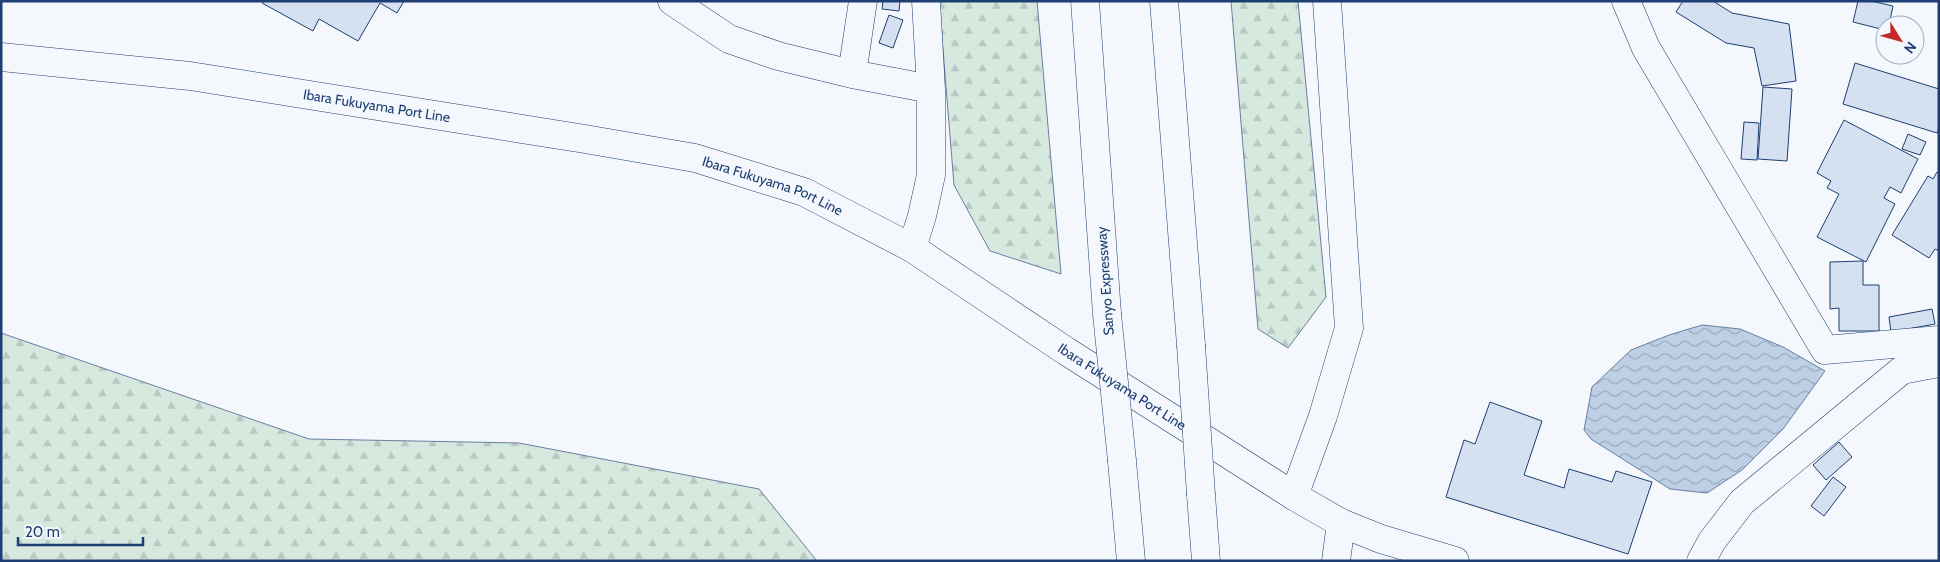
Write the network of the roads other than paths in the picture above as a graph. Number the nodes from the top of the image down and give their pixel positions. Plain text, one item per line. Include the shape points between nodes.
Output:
1 (672, 1) edge
2 (863, 1) edge
3 (926, 1) edge
4 (1085, 1) edge
5 (1164, 1) edge
6 (1328, 1) edge
7 (1626, 1) edge
8 (1, 57) edge
9 (852, 74) junction
10 (931, 89) junction
11 (912, 248) junction
12 (1939, 340) edge
13 (1939, 363) edge
14 (1294, 496) junction
15 (1341, 523) junction
16 (1131, 561) edge
17 (1206, 561) edge
18 (1336, 561) edge
19 (1455, 561) edge
20 (1701, 561) edge

1 - 9 main road via 729,39 778,56
2 - 9 main road
3 - 10 main road
4 - 16 main road, Sanyo Expressway, bridge via 1107,314
5 - 17 main road, bridge
6 - 14 main road via 1349,328 1323,416
7 - 12 main road via 1646,48 1825,350
8 - 11 main road, Ibara Fukuyama Port Line via 190,76 695,158 804,192
9 - 10 main road
10 - 11 main road via 931,175
11 - 14 main road, Ibara Fukuyama Port Line via 1066,351
13 - 20 main road via 1902,370 1757,489 1742,502
14 - 15 main road, Ibara Fukuyama Port Line
15 - 18 main road
15 - 19 main road, Ibara Fukuyama Port Line via 1381,539

